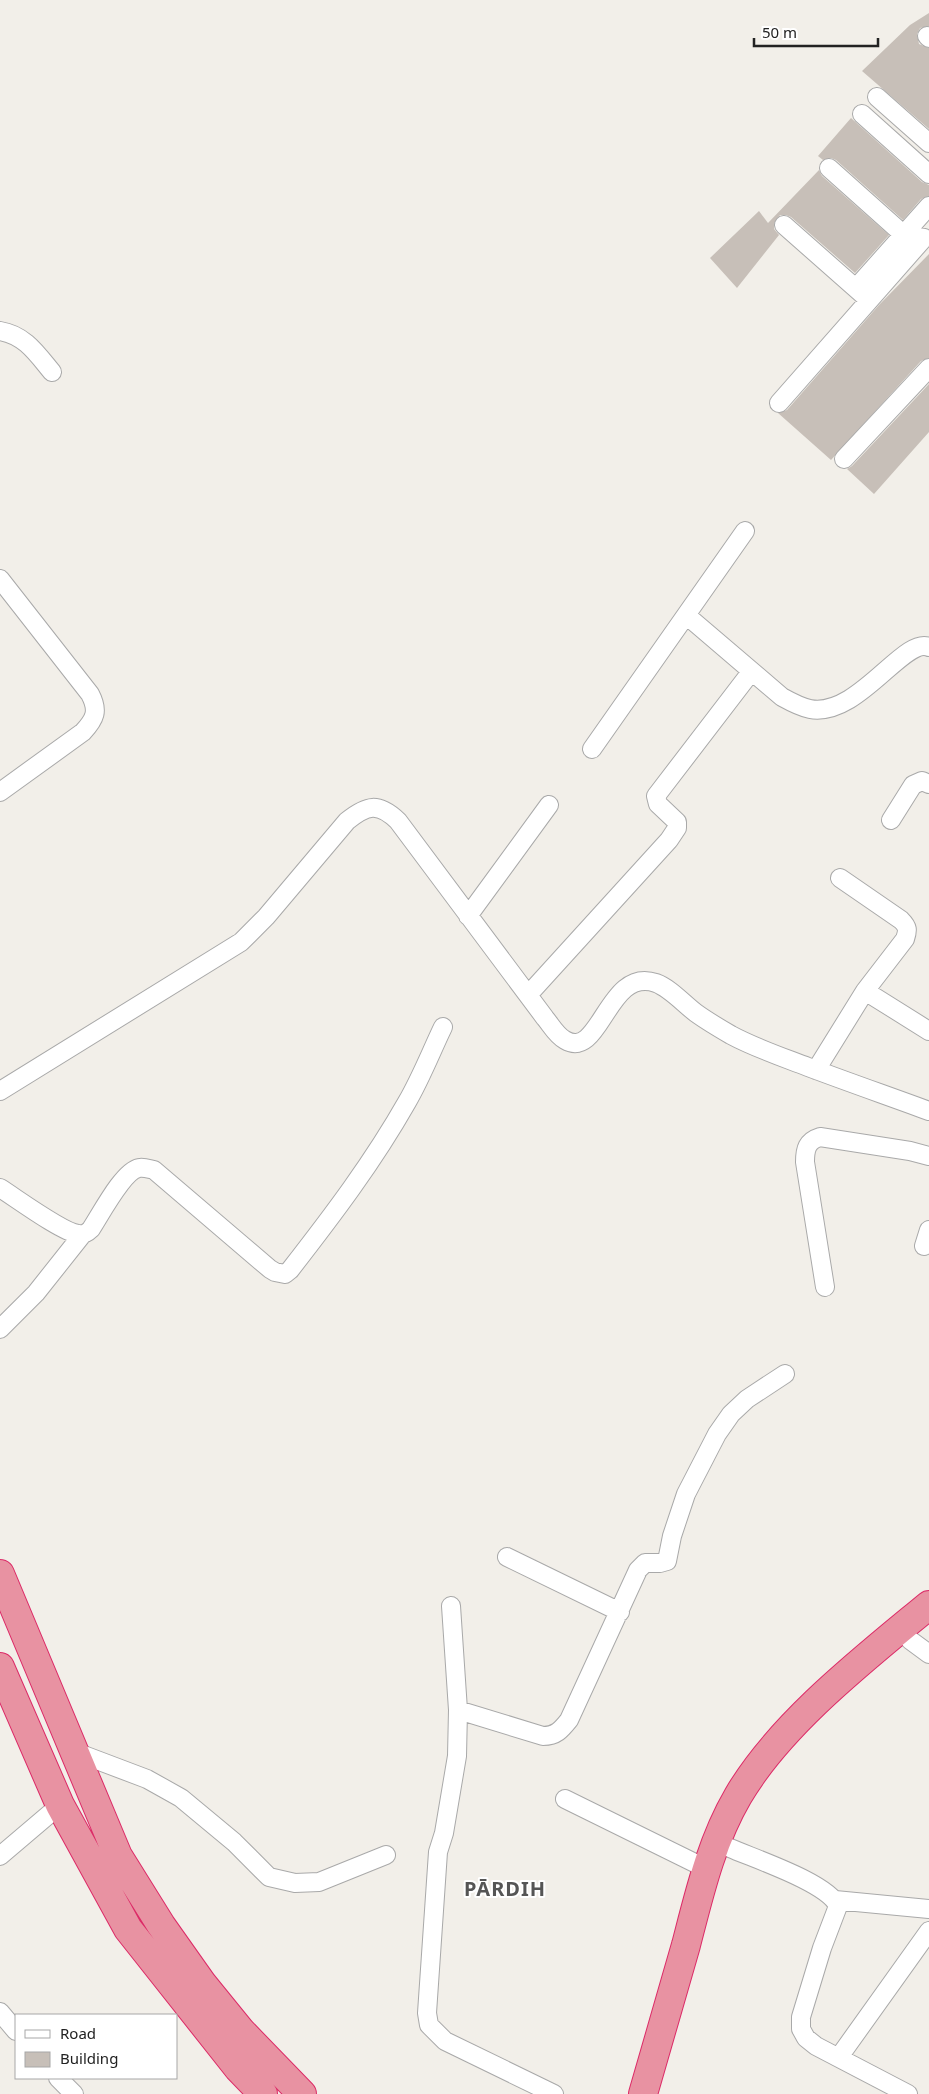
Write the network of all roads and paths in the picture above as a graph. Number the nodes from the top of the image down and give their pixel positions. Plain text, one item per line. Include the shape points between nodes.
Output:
1 (877, 97) dead end
2 (862, 114) dead end
3 (929, 143) edge
4 (829, 168) dead end
5 (929, 174) edge
6 (929, 206) edge
7 (784, 225) dead end
8 (904, 235) junction
9 (927, 238) edge
10 (856, 288) junction
11 (869, 300) junction
12 (0, 331) edge
13 (929, 368) edge
14 (52, 372) dead end
15 (779, 403) dead end
16 (844, 459) dead end
17 (745, 531) dead end
18 (0, 578) edge
19 (686, 615) junction
20 (929, 647) edge
21 (751, 672) junction
22 (592, 749) dead end
23 (929, 784) edge
24 (0, 792) edge
25 (549, 804) dead end
26 (891, 820) dead end
27 (840, 878) dead end
28 (468, 916) junction
29 (865, 991) junction
30 (528, 995) junction
31 (443, 1027) dead end
32 (929, 1031) edge
33 (816, 1070) junction
34 (0, 1091) edge
35 (929, 1111) edge
36 (929, 1156) edge
37 (0, 1188) edge
38 (82, 1235) junction
39 (825, 1288) dead end
40 (0, 1330) edge
41 (785, 1374) dead end
42 (508, 1557) dead end
43 (0, 1574) edge
44 (929, 1605) edge
45 (451, 1606) dead end
46 (620, 1612) junction
47 (923, 1640) edge
48 (0, 1667) edge
49 (458, 1710) junction
50 (73, 1751) junction
51 (565, 1799) dead end
52 (60, 1804) junction
53 (730, 1848) junction
54 (386, 1855) dead end
55 (0, 1856) edge
56 (707, 1869) junction
57 (835, 1900) junction
58 (929, 1909) edge
59 (929, 1931) edge
60 (0, 2012) edge
61 (15, 2031) edge
62 (839, 2057) junction
63 (874, 2076) junction
64 (59, 2079) edge
65 (74, 2094) edge
66 (263, 2094) edge
67 (302, 2094) edge
68 (554, 2094) edge
69 (643, 2094) edge
70 (658, 2094) edge
71 (876, 2094) edge
72 (908, 2094) edge

1 - 3 street
2 - 5 street
4 - 8 street
6 - 8 street
7 - 10 street
8 - 9 street
8 - 10 street
9 - 11 street
10 - 11 street
11 - 15 street
12 - 14 street via 27,342
13 - 16 street
17 - 19 street
18 - 24 street via 96,705 94,715 83,732
19 - 21 street
19 - 22 street
20 - 21 street via 916,646 867,688 844,704 825,710 811,709 782,697
21 - 30 street via 656,796 658,804 677,822 669,840
23 - 26 street via 922,781 912,785
25 - 28 street
27 - 29 street via 907,926 905,939
28 - 30 street
28 - 34 street via 398,821 378,808 359,811 240,942
29 - 32 street
29 - 33 street
30 - 33 street via 558,1034 564,1040 576,1043 591,1035 620,991 639,981 658,984 732,1036
31 - 38 street via 408,1100 381,1145 340,1206 285,1274 270,1269 154,1170 145,1168 138,1168 123,1180 91,1229
33 - 35 street
36 - 39 street via 820,1137 807,1144 805,1162
37 - 38 street via 65,1229
38 - 40 street via 36,1293
41 - 46 street via 747,1399 726,1420 686,1494 667,1561 641,1565
42 - 46 street
43 - 50 highway
44 - 56 highway via 823,1696 758,1764 737,1796
45 - 49 street
46 - 49 street via 569,1720 552,1736
47 - 53 highway via 854,1688 782,1761 751,1802
48 - 52 highway
49 - 68 street via 457,1756 438,1852 427,2013 429,2025 445,2041
50 - 54 street via 147,1779 181,1798 270,1876 295,1883 319,1882
50 - 67 highway via 118,1856 161,1925 241,2031
51 - 56 street
52 - 55 street
52 - 66 highway via 128,1930 238,2068
53 - 57 street via 811,1883
53 - 70 highway
56 - 69 highway
57 - 58 street
57 - 62 street via 838,1906 826,1934 800,2030 816,2046
59 - 62 street
60 - 61 street
62 - 63 street
63 - 71 street
63 - 72 street
64 - 65 street

